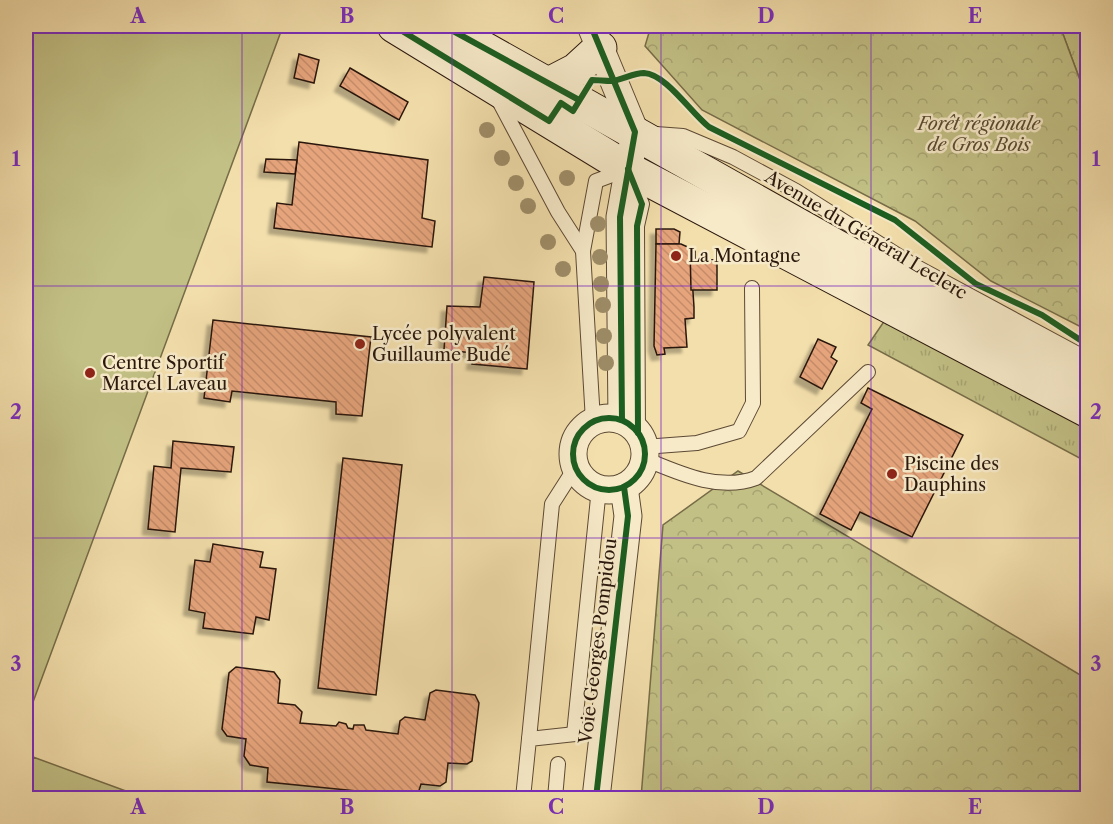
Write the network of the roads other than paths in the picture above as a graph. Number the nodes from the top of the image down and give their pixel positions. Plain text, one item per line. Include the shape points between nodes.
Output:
1 (394, 26) edge
2 (444, 26) edge
3 (595, 37) edge
4 (549, 84) junction
5 (492, 87) junction
6 (635, 132) junction
7 (628, 169) junction
8 (657, 198) junction
9 (583, 251) junction
10 (752, 288) dead end
11 (1088, 364) edge
12 (868, 372) dead end
13 (1088, 382) edge
14 (1088, 411) edge
15 (593, 422) junction
16 (637, 440) junction
17 (575, 468) junction
18 (611, 488) junction
19 (603, 731) junction
20 (574, 734) junction
21 (529, 739) junction
22 (558, 764) dead end
23 (523, 798) edge
24 (555, 798) edge
25 (596, 798) edge

1 - 5 main road
2 - 4 main road, Avenue du Général Leclerc
3 - 4 main road via 576,70
3 - 6 street
4 - 6 main road, Avenue du Général Leclerc
5 - 7 main road
5 - 9 lane
6 - 7 street
6 - 11 lane, Avenue du Général Leclerc via 683,136 733,157 814,202 913,265 1077,353
6 - 13 main road via 970,322
7 - 8 main road
7 - 9 lane via 596,181
7 - 16 street via 620,217
8 - 14 main road
8 - 16 lane via 636,226
9 - 15 lane
10 - 16 lane via 753,403 739,431 697,442
12 - 16 lane via 756,478 740,484 692,478
15 - 16 street via 606,418
15 - 17 street via 579,434 574,445
16 - 18 street via 634,480
17 - 18 street via 583,480
17 - 21 lane via 552,504
18 - 19 street, Voie Georges Pompidou via 628,516
18 - 20 lane
19 - 20 lane
19 - 25 street, Voie Georges Pompidou
20 - 21 lane
21 - 23 lane
22 - 24 lane

